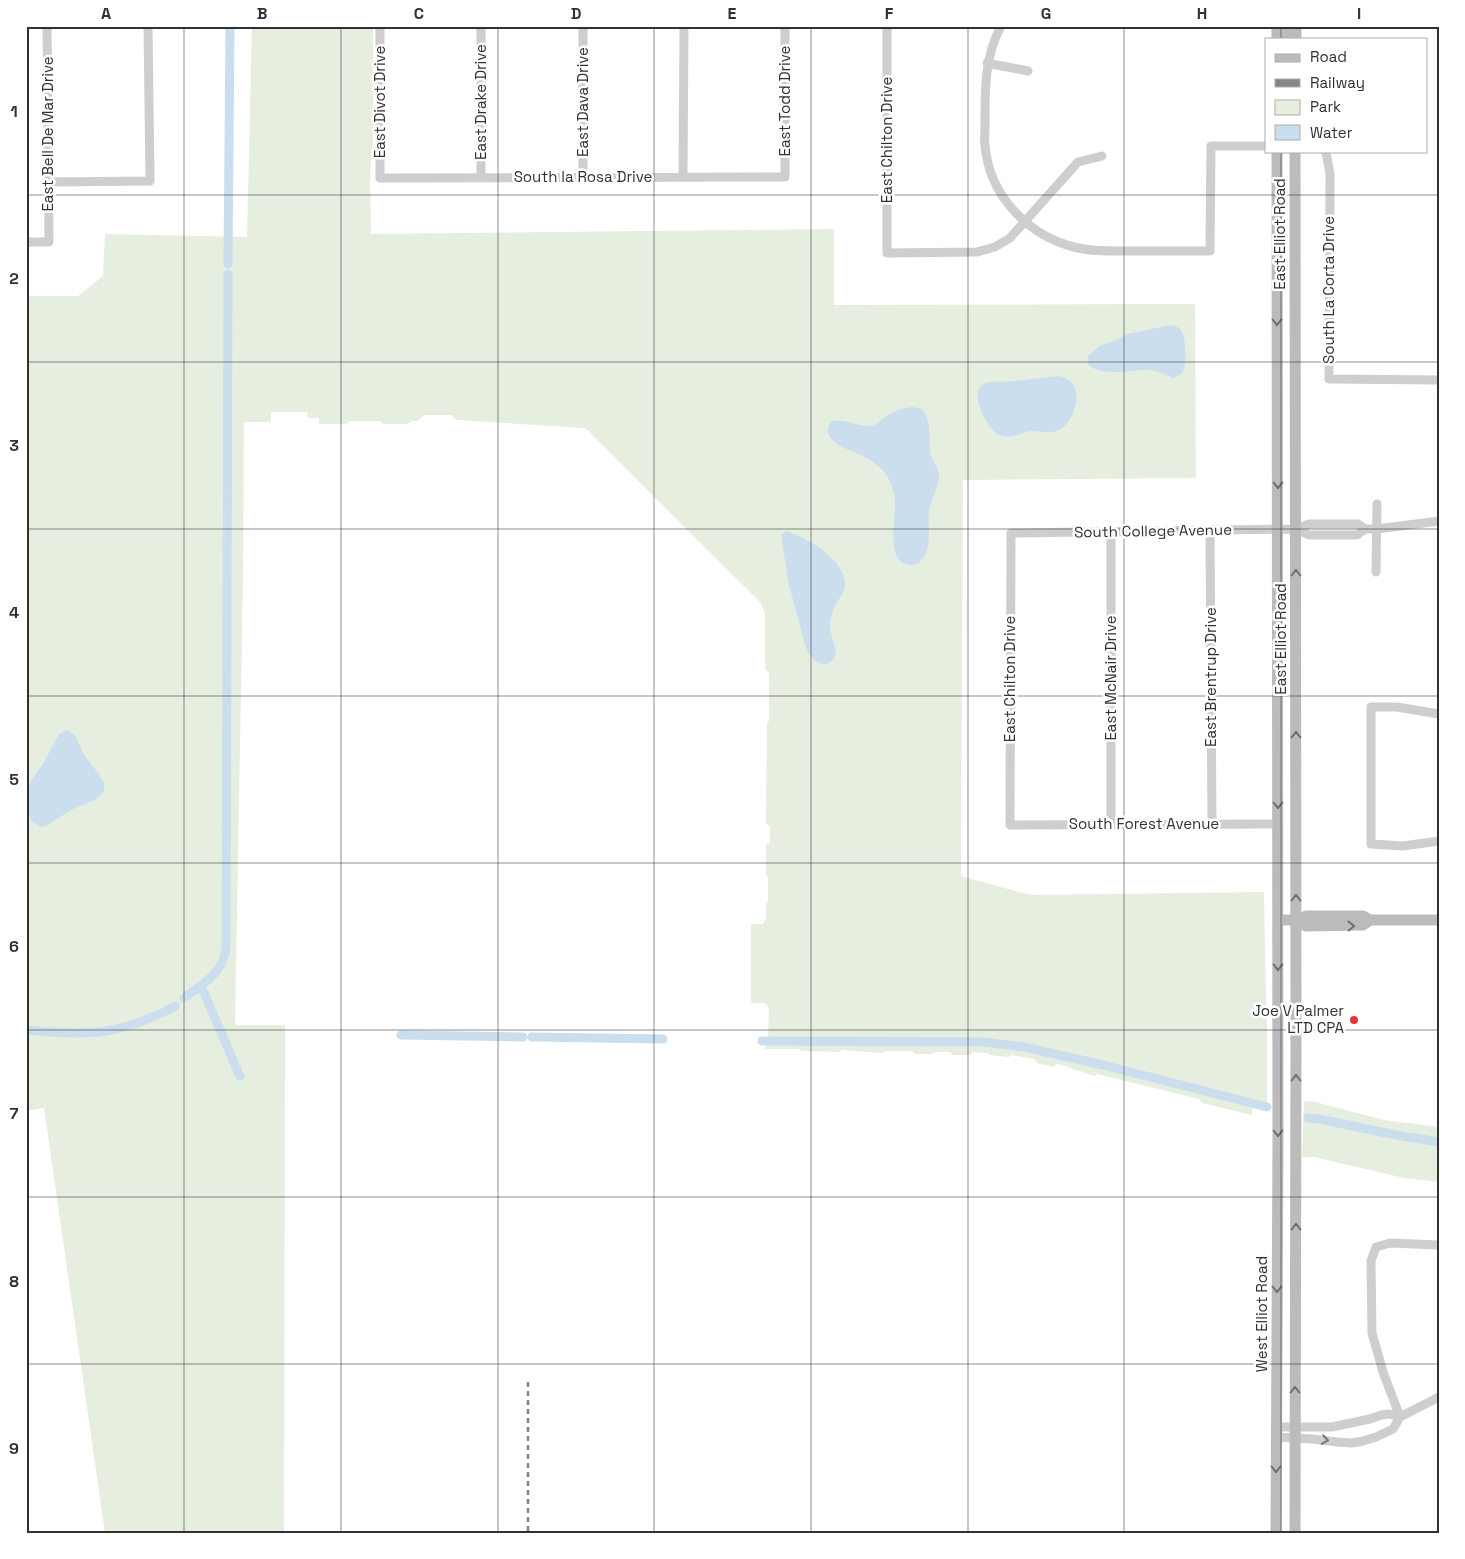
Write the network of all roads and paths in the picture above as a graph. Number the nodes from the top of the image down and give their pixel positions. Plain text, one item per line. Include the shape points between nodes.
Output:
1 (47, 26) edge
2 (148, 26) edge
3 (380, 26) edge
4 (481, 26) edge
5 (583, 26) edge
6 (684, 26) edge
7 (785, 26) edge
8 (887, 26) edge
9 (1001, 26) edge
10 (987, 63) junction
11 (1028, 71) dead end
12 (1265, 146) edge
13 (1277, 152) edge
14 (1295, 152) edge
15 (1326, 152) edge
16 (1102, 156) dead end
17 (481, 177) junction
18 (582, 177) junction
19 (683, 177) junction
20 (785, 177) joint
21 (380, 178) joint
22 (48, 182) junction
23 (1025, 222) junction
24 (26, 242) edge
25 (1439, 380) edge
26 (1278, 431) junction
27 (1296, 431) junction
28 (1377, 504) dead end
29 (1439, 521) edge
30 (1339, 524) junction
31 (1377, 528) junction
32 (1278, 529) junction
33 (1296, 529) junction
34 (1365, 529) junction
35 (1210, 530) junction
36 (1111, 531) junction
37 (1011, 533) joint
38 (1339, 535) junction
39 (1376, 572) dead end
40 (1439, 714) edge
41 (1111, 824) junction
42 (1212, 824) junction
43 (1278, 824) junction
44 (1010, 825) joint
45 (1439, 841) edge
46 (1278, 920) junction
47 (1296, 920) junction
48 (1439, 920) edge
49 (1278, 1096) joint
50 (1439, 1245) edge
51 (1439, 1397) edge
52 (1400, 1417) junction
53 (1276, 1432) junction
54 (1294, 1433) junction
55 (1276, 1533) edge
56 (1295, 1533) edge

1 - 22 street, East Bell De Mar Drive
2 - 22 street via 150,181
3 - 21 street, East Divot Drive
4 - 17 street, East Drake Drive
5 - 18 street, East Dava Drive
6 - 19 street
7 - 20 street, East Todd Drive
8 - 23 street, East Chilton Drive via 887,253 978,252 1010,238
9 - 10 street
10 - 11 street
10 - 23 street via 984,146 1002,196
12 - 23 street via 1211,146 1210,251 1098,251 1077,248 1049,239
13 -> 26 main road, East Elliot Road
14 - 27 main road, East Elliot Road
15 - 25 street, South La Corta Drive via 1330,174 1329,379
16 - 23 street via 1078,162
17 - 18 street, South la Rosa Drive
17 - 21 street, South la Rosa Drive
18 - 19 street, South la Rosa Drive
19 - 20 street, South la Rosa Drive
22 - 24 street, East Bell De Mar Drive via 49,242
26 - 27 main road
26 -> 32 main road, East Elliot Road
27 - 33 main road, East Elliot Road
28 - 31 street
29 - 31 street, South College Avenue
30 - 33 street, South College Avenue via 1309,524
30 - 34 street, South College Avenue via 1358,524
30 - 38 street
31 - 34 street, South College Avenue
31 - 39 street
32 - 33 street, South College Avenue
32 - 35 street, South College Avenue
32 -> 43 main road, East Elliot Road
33 - 38 street, South College Avenue via 1309,535
47 -> 33 main road, East Elliot Road
34 - 38 street, South College Avenue via 1357,535
35 - 36 street, South College Avenue
35 - 42 street, East Brentrup Drive
36 - 37 street, South College Avenue
36 - 41 street, East McNair Drive
37 - 44 street, East Chilton Drive
40 - 45 street via 1398,707 1371,707 1371,844 1402,846
41 - 42 street, South Forest Avenue
41 - 44 street, South Forest Avenue
42 - 43 street, South Forest Avenue
43 - 46 main road, East Elliot Road
46 - 47 main road
46 -> 49 main road, East Elliot Road
47 - 48 main road via 1309,926 1363,926 1370,920
54 -> 47 main road, East Elliot Road
49 -> 53 main road, West Elliot Road
50 - 52 street via 1390,1243 1376,1247 1371,1261 1372,1333
51 - 52 street
52 - 54 street via 1389,1414
54 -> 52 street via 1313,1439 1352,1443 1393,1429
53 - 54 street
53 -> 55 main road, West Elliot Road
54 - 56 main road

